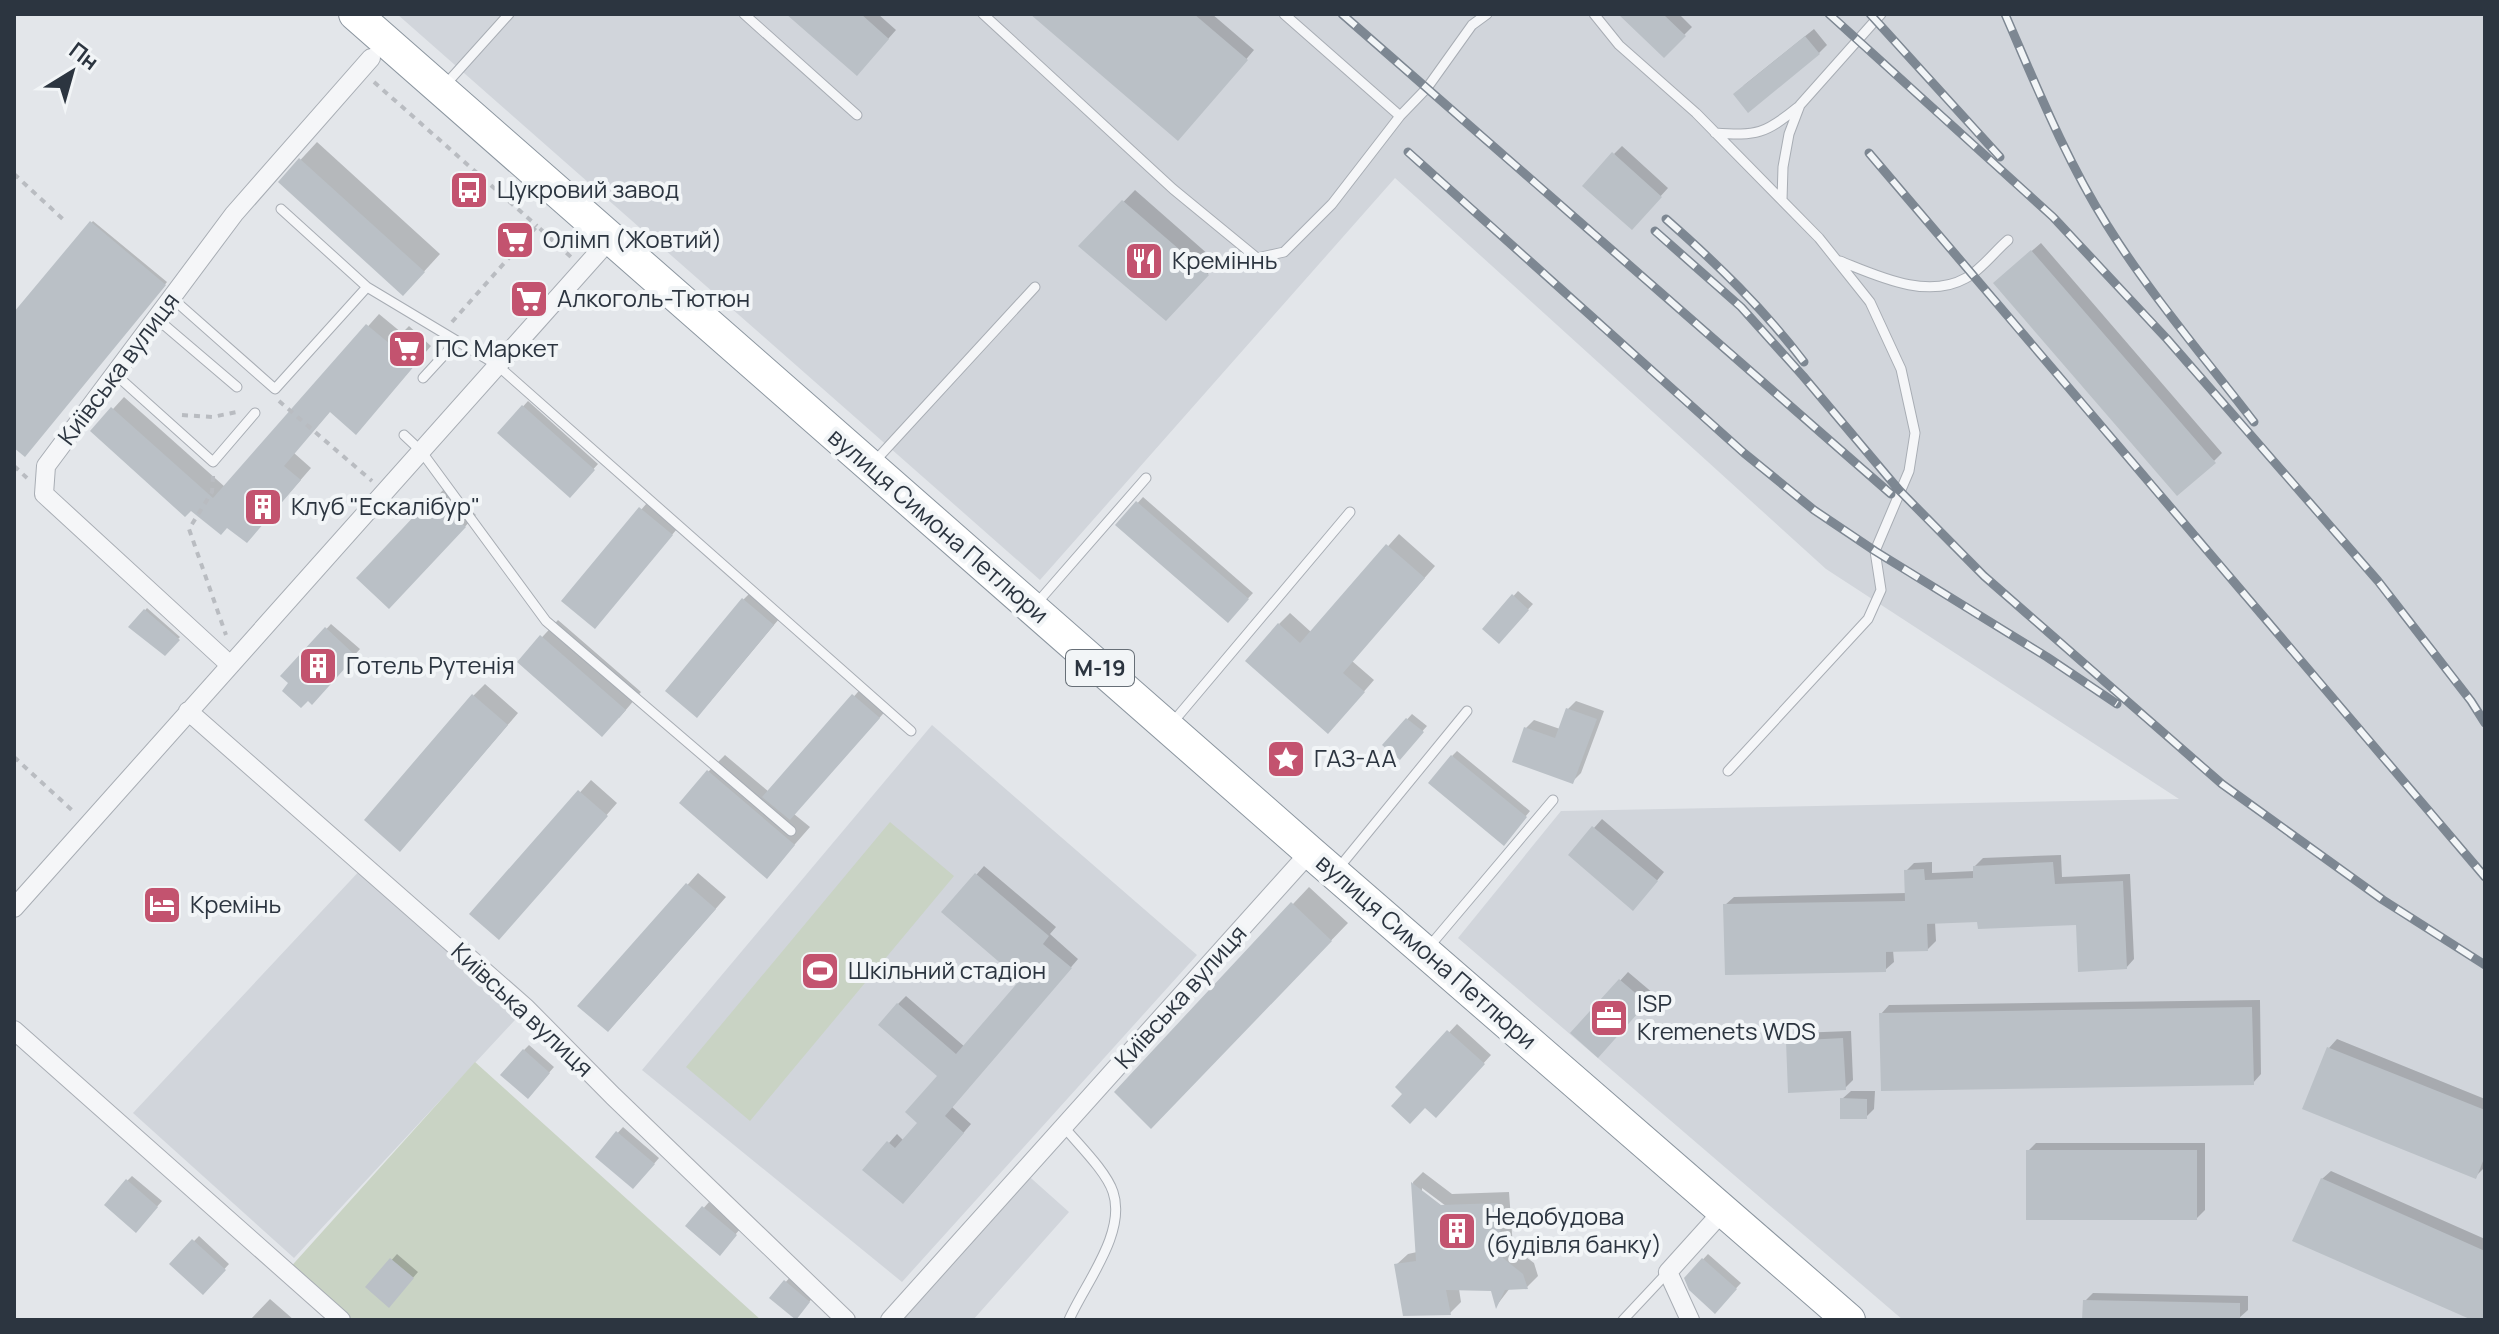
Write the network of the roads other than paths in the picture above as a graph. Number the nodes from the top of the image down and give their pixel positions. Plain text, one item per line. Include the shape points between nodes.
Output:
1 (355, 14) edge
2 (509, 14) edge
3 (744, 14) edge
4 (983, 14) edge
5 (1284, 14) edge
6 (1487, 14) edge
7 (1594, 14) edge
8 (1881, 14) edge
9 (366, 64) road end
10 (441, 90) junction
11 (1800, 105) junction
12 (857, 115) dead end
13 (1400, 116) junction
14 (1715, 133) junction
15 (1782, 200) junction
16 (281, 209) dead end
17 (611, 238) junction
18 (2008, 240) dead end
19 (1837, 260) junction
20 (367, 287) junction
21 (1035, 287) dead end
22 (172, 298) junction
23 (156, 318) junction
24 (457, 341) junction
25 (497, 365) junction
26 (115, 374) junction
27 (423, 378) dead end
28 (237, 387) dead end
29 (252, 411) road end
30 (404, 435) dead end
31 (421, 451) junction
32 (870, 466) junction
33 (1146, 478) dead end
34 (1350, 512) dead end
35 (1032, 608) junction
36 (232, 661) junction
37 (188, 711) junction
38 (1467, 711) dead end
39 (1168, 728) junction
40 (911, 731) dead end
41 (1728, 771) dead end
42 (1553, 800) dead end
43 (791, 831) dead end
44 (1310, 852) junction
45 (1335, 873) junction
46 (14, 908) edge
47 (1426, 950) junction
48 (14, 1030) edge
49 (1064, 1127) junction
50 (1723, 1211) junction
51 (1668, 1272) junction
52 (341, 1320) edge
53 (846, 1320) edge
54 (890, 1320) edge
55 (1069, 1320) edge
56 (1623, 1320) edge
57 (1690, 1320) edge
58 (1849, 1320) edge

1 - 10 highway, вулиця Симона Петлюри / М-19
2 - 10 lane
3 - 12 lane
4 - 13 lane via 1173,189 1257,258 1284,252 1332,204
5 - 13 lane
6 - 13 lane via 1472,25
7 - 14 lane via 1619,45
8 - 11 lane
9 - 22 street, Київська вулиця via 234,214
10 - 17 highway, вулиця Симона Петлюри / М-19
11 - 14 lane via 1776,125 1748,135
11 - 15 lane via 1787,145
14 - 15 lane
15 - 19 lane
16 - 20 lane
17 - 25 street
17 - 32 highway, вулиця Симона Петлюри / М-19
18 - 19 lane via 1967,278 1931,288 1889,280
19 - 41 lane via 1870,302 1901,369 1915,433 1909,471 1875,551 1881,590 1868,619
20 - 22 lane via 275,389
20 - 24 lane
21 - 32 lane
22 - 23 street, Київська вулиця
23 - 26 street, Київська вулиця
23 - 28 lane
24 - 25 lane
24 - 27 lane
25 - 31 street
25 - 40 lane
26 - 29 lane via 213,462
26 - 36 street, Київська вулиця via 46,466 44,494
30 - 31 lane
31 - 36 street
31 - 43 lane via 546,621
32 - 35 highway, вулиця Симона Петлюри / М-19
33 - 35 lane
34 - 39 lane
35 - 39 highway, вулиця Симона Петлюри / М-19
36 - 37 street
37 - 46 street
37 - 53 street, Київська вулиця via 526,1008
38 - 45 lane
39 - 44 highway, вулиця Симона Петлюри / М-19
42 - 47 lane
44 - 45 highway, вулиця Симона Петлюри / М-19
44 - 49 street, Київська вулиця
45 - 47 highway, вулиця Симона Петлюри / М-19
47 - 50 highway, вулиця Симона Петлюри / М-19
48 - 52 street
49 - 54 street, Київська вулиця
49 - 55 lane via 1113,1192 1116,1215 1098,1268
50 - 51 street
50 - 58 highway, вулиця Симона Петлюри / М-19
51 - 56 lane
51 - 57 street

